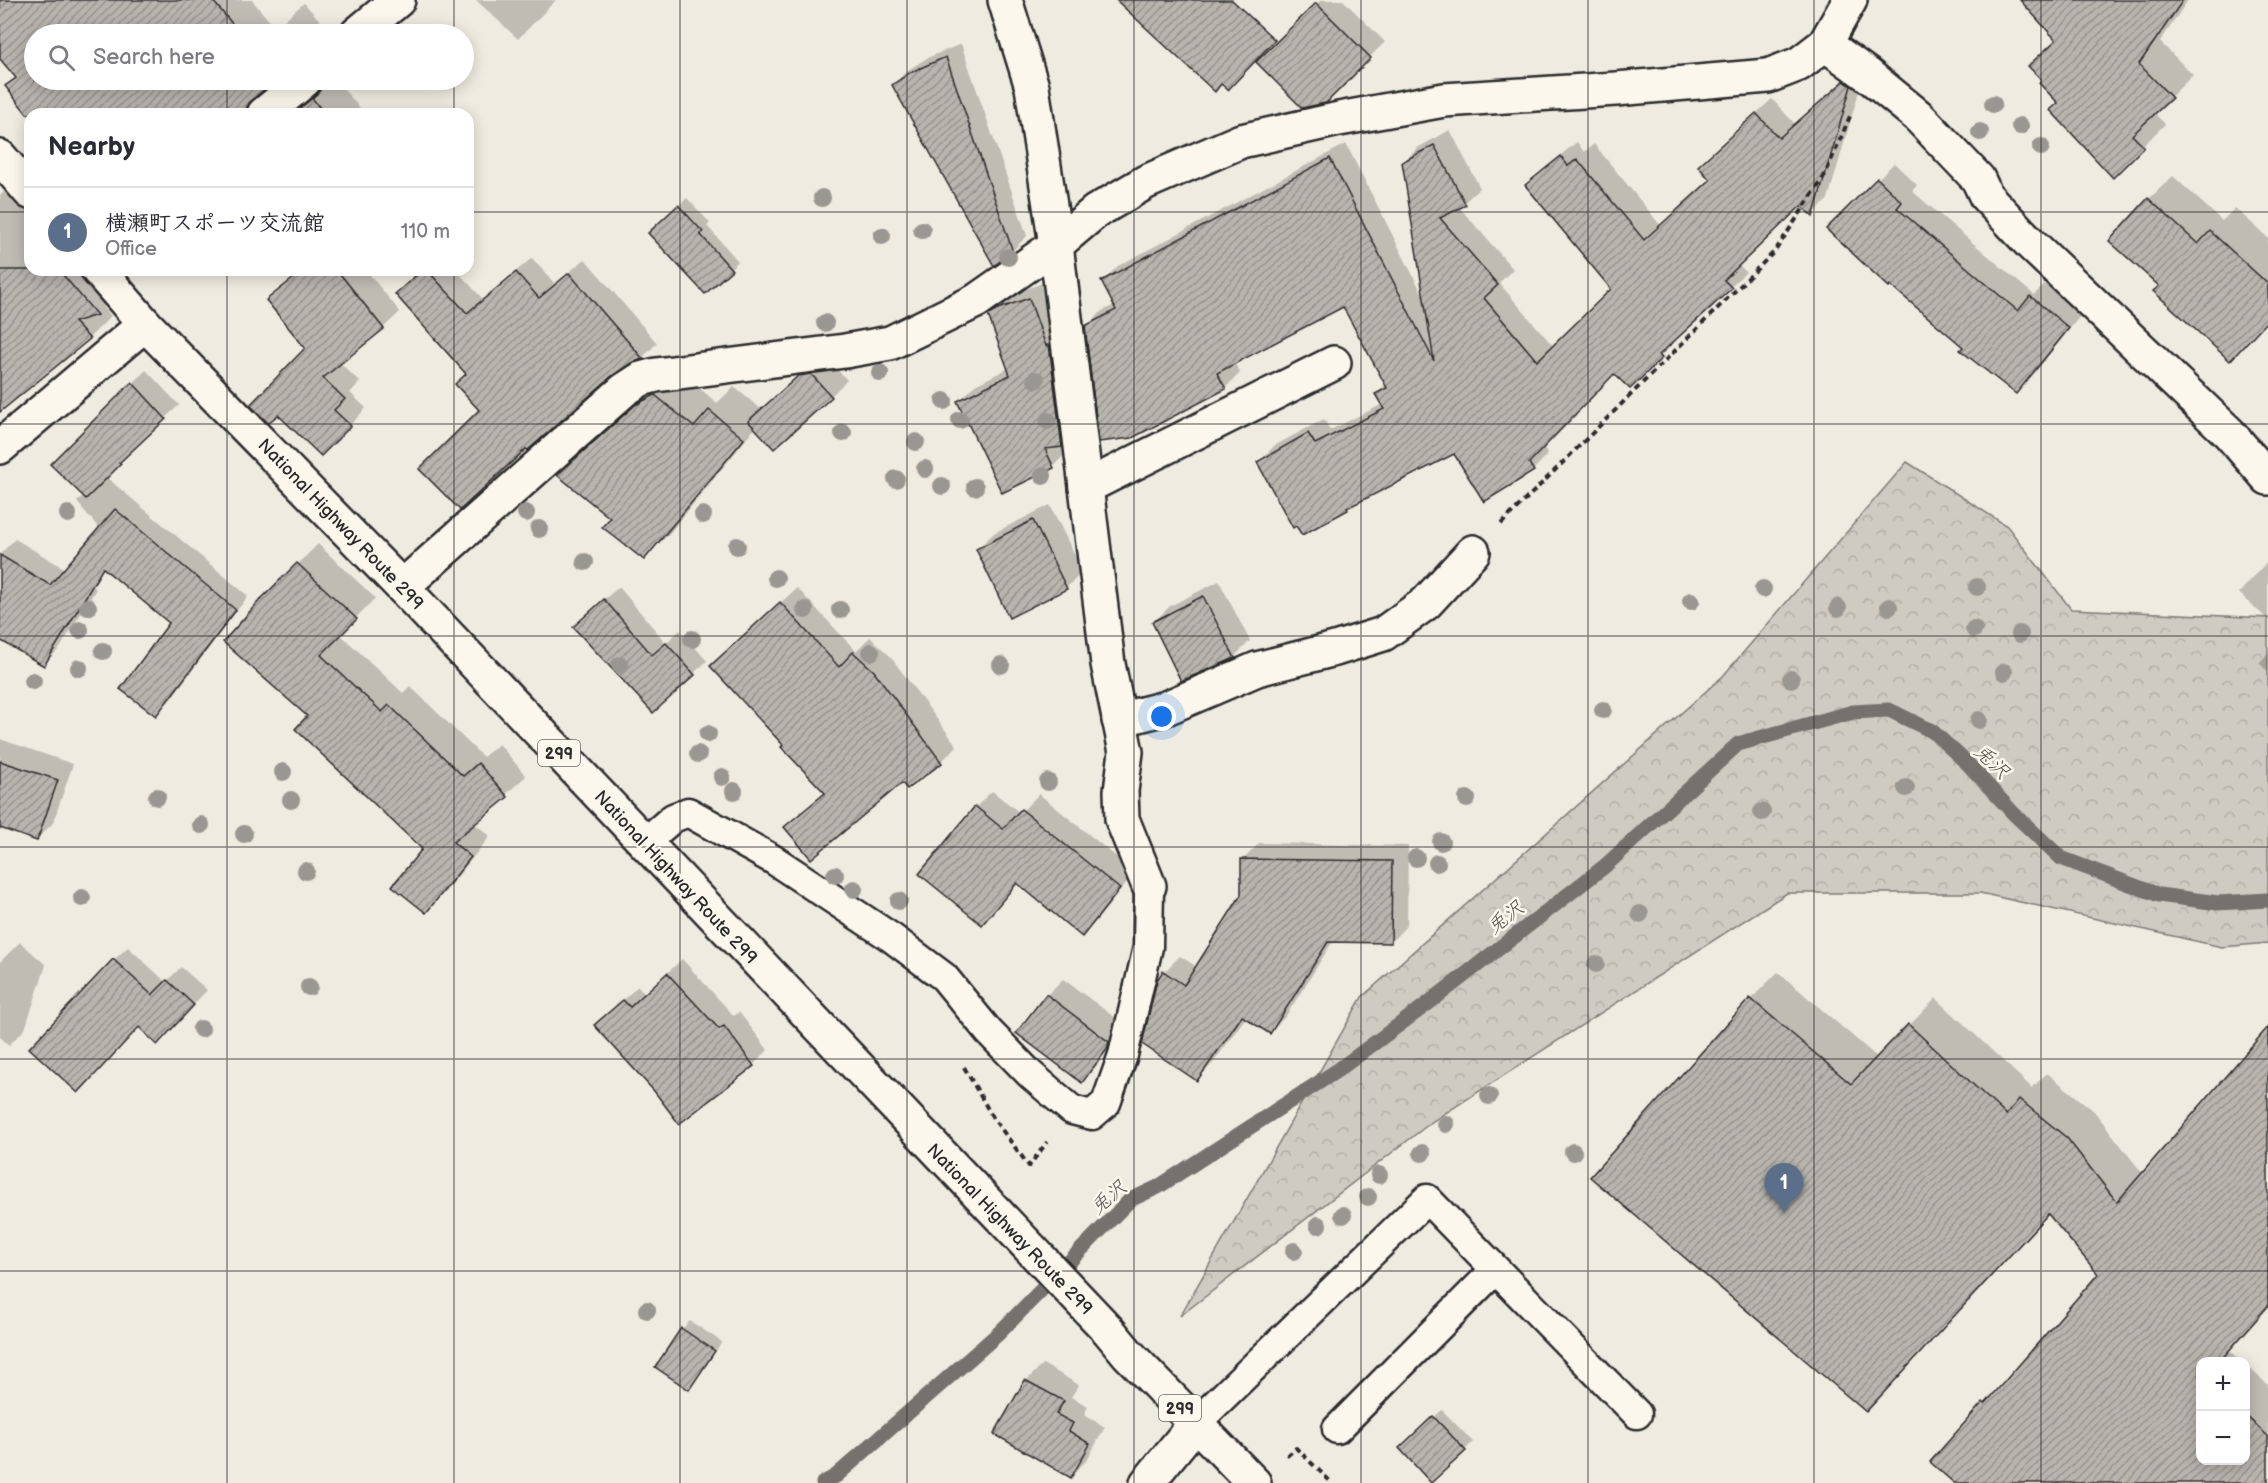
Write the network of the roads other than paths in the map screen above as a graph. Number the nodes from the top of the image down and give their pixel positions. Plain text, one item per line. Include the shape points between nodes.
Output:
1 (398, 0) edge
2 (1005, 0) edge
3 (1846, 2) edge
4 (369, 24) edge
5 (1825, 44) junction
6 (293, 90) edge
7 (271, 108) edge
8 (0, 158) edge
9 (24, 185) edge
10 (1056, 245) junction
11 (103, 276) edge
12 (145, 324) junction
13 (1334, 363) dead end
14 (0, 447) edge
15 (2268, 478) edge
16 (1086, 487) junction
17 (1473, 552) road end
18 (402, 587) junction
19 (1119, 720) junction
20 (644, 843) junction
21 (1149, 886) joint
22 (1495, 1270) junction
23 (1637, 1414) dead end
24 (1195, 1424) junction
25 (1337, 1429) dead end
26 (1147, 1483) edge
27 (1254, 1483) edge

1 - 4 main road
2 - 10 main road via 1032,87
3 - 5 main road
5 - 10 main road via 1799,64 1768,76 1444,100 1339,118 1241,141 1146,182 1095,213
5 - 15 main road via 1918,116 1978,179 1986,196 2031,244 2229,433
6 - 7 main road
8 - 9 main road
10 - 16 main road
10 - 18 main road via 976,301 890,343 641,379
11 - 12 main road, National Highway Route 299 / 299
12 - 14 main road
12 - 18 main road, National Highway Route 299 / 299
13 - 16 main road
16 - 19 main road via 1108,664
17 - 19 main road via 1426,603 1383,634 1257,669 1166,708
18 - 20 main road, National Highway Route 299 / 299
19 - 21 main road via 1126,752 1122,819
20 - 21 lane via 673,818 688,812 774,860 944,977 1031,1075 1072,1110 1092,1116 1106,1103 1122,1055 1148,947
20 - 24 main road, National Highway Route 299 / 299
22 - 23 lane
22 - 24 lane via 1427,1199
22 - 25 lane
24 - 26 main road
24 - 27 main road, National Highway Route 299 / 299

